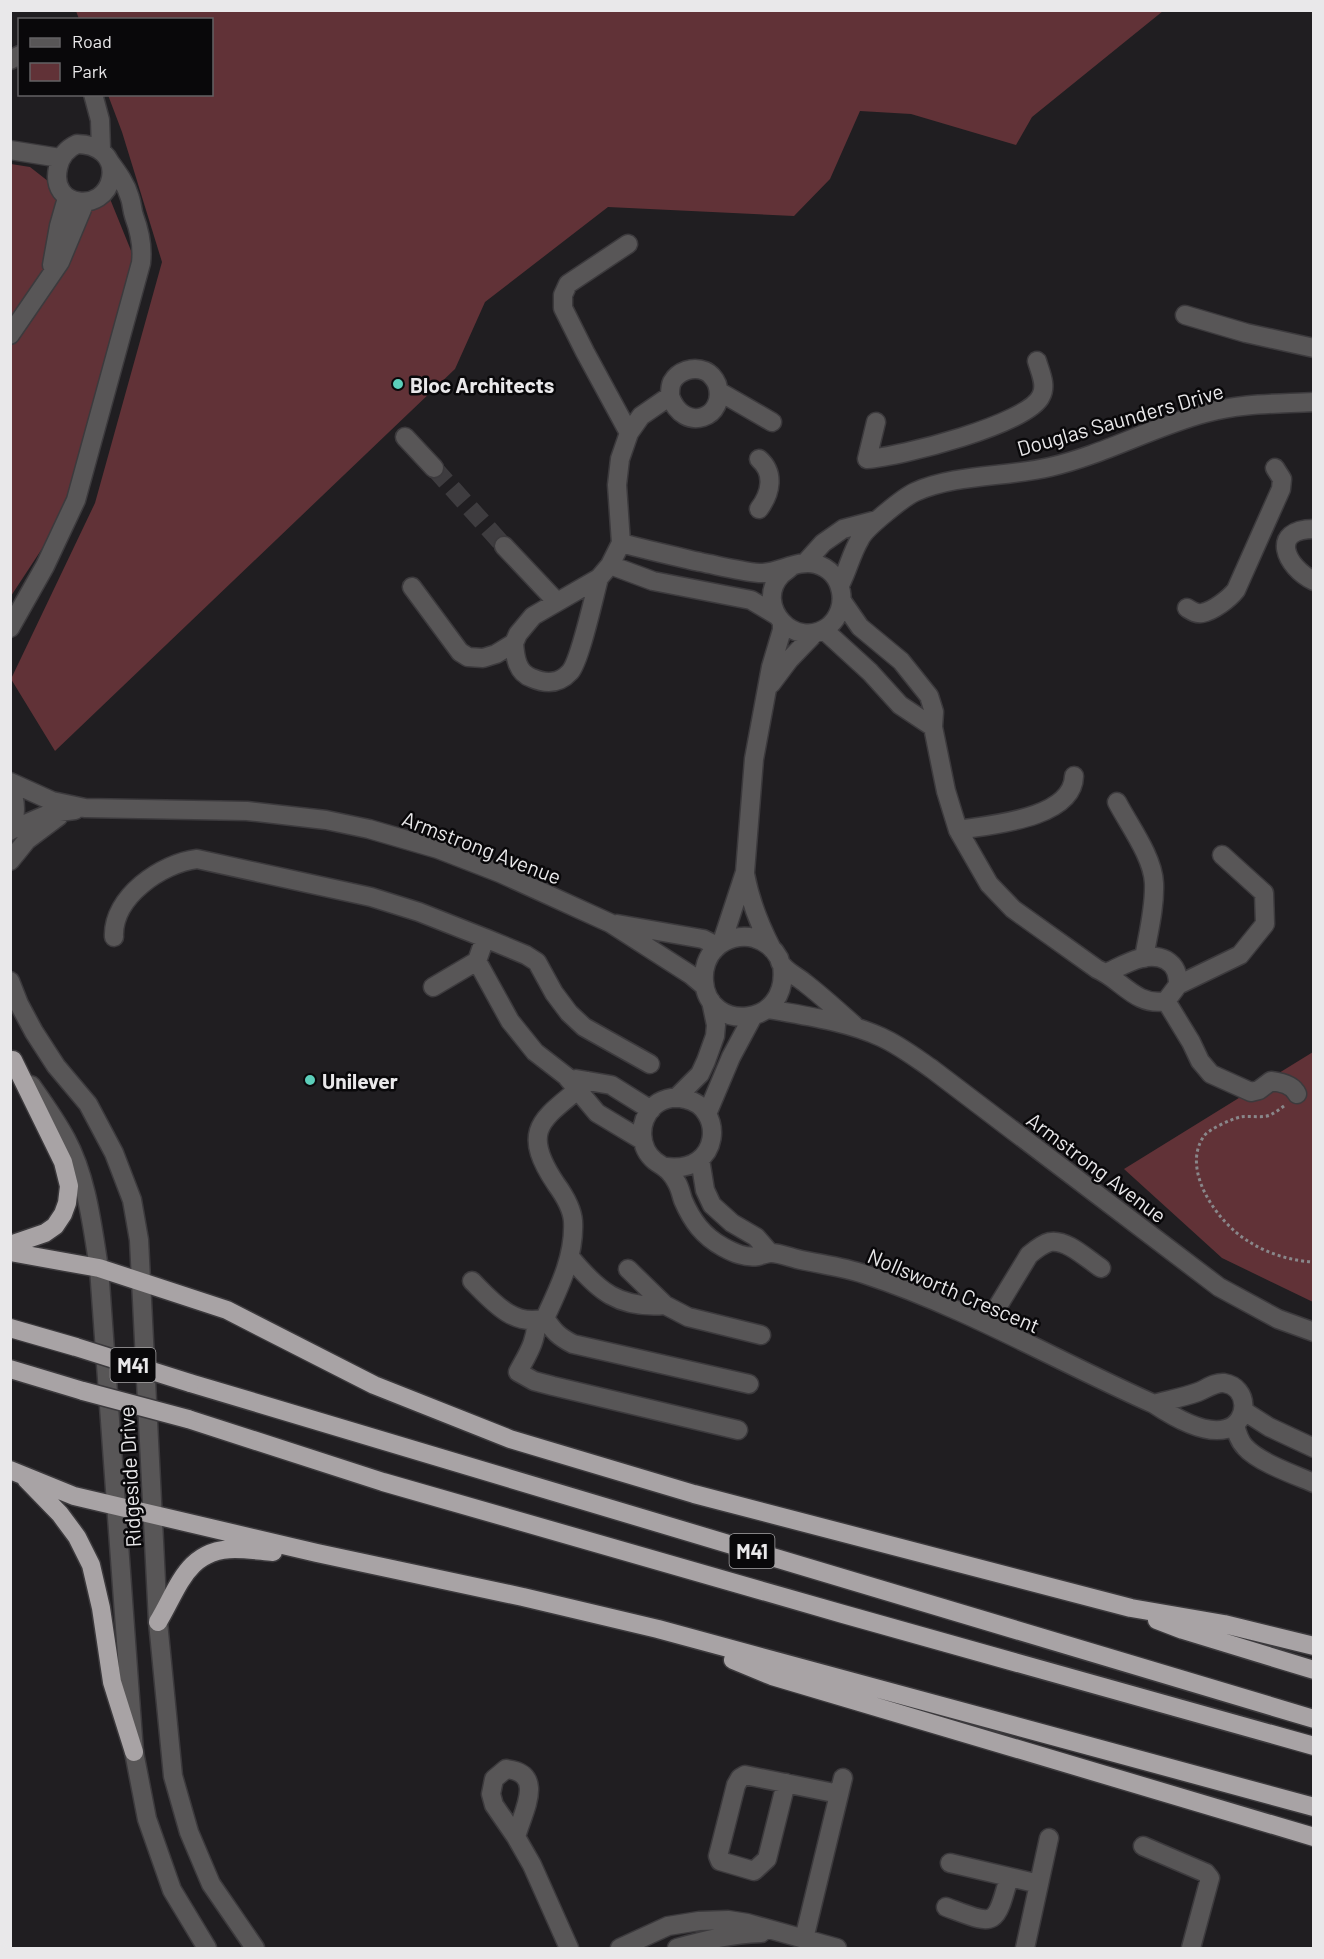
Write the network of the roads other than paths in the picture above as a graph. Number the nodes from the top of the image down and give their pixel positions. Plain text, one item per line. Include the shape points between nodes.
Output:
1 (94, 96) edge
2 (16, 151) edge
3 (105, 155) junction
4 (58, 167) junction
5 (107, 189) junction
6 (67, 198) junction
7 (85, 202) junction
8 (133, 213) junction
9 (628, 244) dead end
10 (49, 276) junction
11 (1185, 315) dead end
12 (10, 335) edge
13 (1314, 348) edge
14 (1036, 361) dead end
15 (720, 392) junction
16 (670, 396) junction
17 (1314, 402) edge
18 (772, 422) dead end
19 (876, 422) dead end
20 (629, 433) junction
21 (405, 437) dead end
22 (759, 459) dead end
23 (434, 468) tunnel mouth
24 (1275, 468) dead end
25 (759, 509) dead end
26 (879, 519) junction
27 (1314, 529) edge
28 (1260, 534) junction
29 (621, 543) junction
30 (504, 546) tunnel mouth
31 (1287, 550) junction
32 (799, 565) junction
33 (605, 572) junction
34 (1314, 581) edge
35 (412, 587) dead end
36 (841, 593) junction
37 (557, 602) junction
38 (1187, 608) dead end
39 (779, 619) junction
40 (10, 627) edge
41 (819, 631) junction
42 (514, 643) junction
43 (768, 687) junction
44 (933, 727) junction
45 (1074, 776) dead end
46 (10, 782) edge
47 (10, 788) edge
48 (1117, 802) dead end
49 (85, 808) junction
50 (65, 811) junction
51 (958, 830) junction
52 (11, 831) edge
53 (1222, 855) dead end
54 (10, 861) edge
55 (745, 872) junction
56 (610, 923) junction
57 (114, 937) dead end
58 (485, 938) junction
59 (720, 944) junction
60 (772, 949) junction
61 (1144, 958) junction
62 (477, 961) junction
63 (782, 965) junction
64 (1106, 973) junction
65 (10, 981) edge
66 (1178, 985) junction
67 (433, 987) dead end
68 (707, 994) junction
69 (1166, 1001) junction
70 (760, 1012) junction
71 (857, 1028) junction
72 (12, 1057) edge
73 (650, 1064) dead end
74 (577, 1082) junction
75 (1297, 1094) road end
76 (676, 1098) junction
77 (651, 1110) junction
78 (707, 1114) junction
79 (642, 1140) junction
80 (700, 1159) junction
81 (666, 1167) junction
82 (10, 1245) edge
83 (10, 1252) edge
84 (770, 1253) junction
85 (570, 1257) junction
86 (99, 1268) junction
87 (1101, 1268) dead end
88 (628, 1269) dead end
89 (141, 1281) junction
90 (472, 1281) dead end
91 (665, 1305) junction
92 (541, 1319) junction
93 (987, 1324) junction
94 (10, 1328) edge
95 (1314, 1332) edge
96 (760, 1335) dead end
97 (10, 1369) edge
98 (749, 1384) dead end
99 (1154, 1404) junction
100 (1240, 1418) junction
101 (738, 1431) dead end
102 (1314, 1448) edge
103 (17, 1472) edge
104 (1314, 1483) edge
105 (116, 1506) junction
106 (154, 1516) junction
107 (317, 1553) junction
108 (1131, 1608) junction
109 (158, 1622) junction
110 (658, 1629) junction
111 (1314, 1646) edge
112 (1314, 1671) edge
113 (1314, 1719) edge
114 (1314, 1746) edge
115 (134, 1752) junction
116 (786, 1783) junction
117 (1314, 1808) edge
118 (516, 1837) dead end
119 (1314, 1837) edge
120 (1049, 1838) dead end
121 (1143, 1846) dead end
122 (950, 1863) dead end
123 (1009, 1877) junction
124 (1039, 1884) junction
125 (946, 1907) dead end
126 (775, 1931) junction
127 (804, 1940) junction
128 (207, 1948) edge
129 (255, 1948) edge
130 (569, 1948) edge
131 (620, 1948) edge
132 (677, 1948) edge
133 (837, 1948) edge
134 (1025, 1948) edge
135 (1191, 1948) edge

1 - 3 street
2 - 4 street
3 - 4 street via 91,145 77,144 66,151
3 - 5 street via 112,170
3 - 8 street via 126,188
4 - 6 street via 58,187
5 - 7 street
5 - 8 street
6 - 7 street
6 - 10 street
7 - 10 street via 67,249
8 - 40 street via 140,234 141,263 76,500
9 - 20 street via 568,284 563,295 564,308 580,344
10 - 12 street
11 - 13 street
14 - 19 street via 1043,380 1041,398 1032,408 991,427 917,450 867,459
15 - 16 street via 717,406 707,416 695,419 674,408
15 - 16 street via 705,371 692,369 680,373 672,383
15 - 18 street
16 - 20 street via 641,416
17 - 26 street, Douglas Saunders Drive via 1205,413 1050,467 965,479 914,492
20 - 29 street via 617,484
21 - 23 street
22 - 25 street via 766,465 770,482
24 - 28 street via 1282,484
26 - 32 street, Douglas Saunders Drive via 843,529
26 - 36 street, Douglas Saunders Drive via 861,536
27 - 31 street via 1293,533
28 - 31 street
28 - 38 street via 1232,595 1202,613
29 - 32 street via 760,573
29 - 33 street
30 - 37 street
31 - 34 street via 1293,566
32 - 36 street via 826,568 834,575
32 - 39 street via 781,575 774,587 772,601
33 - 37 street
33 - 39 street via 751,600
33 - 42 street via 572,670 565,676 550,683 526,676 517,663
35 - 42 street via 460,652 468,657 483,658
36 - 41 street via 839,612 833,622
36 - 44 street via 868,635 901,661 929,696
37 - 42 street via 533,616
39 - 41 street via 803,634
39 - 43 street via 782,630
41 - 43 street
41 - 44 street via 870,672 900,705
43 - 55 street via 754,759
44 - 51 street
45 - 51 street via 1066,796 1054,807 1019,820
46 - 49 street, Armstrong Avenue via 52,801
47 - 52 street via 16,806
48 - 61 street via 1153,876
49 - 50 street, Armstrong Avenue
49 - 56 street, Armstrong Avenue via 247,811 359,827 438,849
50 - 52 street, Armstrong Avenue
50 - 54 street via 27,840
51 - 64 street via 1000,897
53 - 66 street via 1264,893 1265,924 1240,956
55 - 59 street
55 - 60 street via 755,915
56 - 59 street, Armstrong Avenue
56 - 68 street, Armstrong Avenue via 691,975
57 - 58 street via 116,920 133,892 163,870 197,859 371,897
58 - 62 street
58 - 73 street via 537,962 554,993 584,1027
59 - 60 street via 732,938 753,938
59 - 68 street via 706,962 703,974
60 - 63 street
61 - 64 street
61 - 66 street via 1156,956 1171,964
62 - 67 street
62 - 74 street via 522,1038
63 - 70 street via 782,989 776,1000
63 - 71 street, Armstrong Avenue
64 - 69 street via 1140,999
65 - 89 street, Ridgeside Drive via 34,1032 88,1104 114,1153 132,1200
66 - 69 street
68 - 70 street via 730,1015 741,1017
68 - 76 street via 716,1025 715,1036 700,1074
69 - 75 street via 1211,1074 1251,1092 1271,1081 1288,1086
70 - 71 street, Armstrong Avenue
70 - 78 street via 731,1057
71 - 95 street, Armstrong Avenue via 880,1036 932,1069 1219,1287 1278,1319
72 - 82 highway via 63,1162 69,1186 63,1214 54,1226
72 - 86 street, Ridgeside Drive via 51,1113 78,1166
74 - 77 street via 611,1085
74 - 79 street via 597,1113
74 - 85 street via 544,1119 537,1138 540,1156 573,1221
76 - 77 street via 664,1100
76 - 78 street via 688,1099
77 - 79 street via 642,1128
78 - 80 street via 712,1138
79 - 81 street via 655,1161
80 - 81 street via 690,1166
80 - 84 street via 712,1205 756,1237
81 - 84 street, Nollsworth Crescent via 694,1221 712,1240 749,1257
83 - 86 highway
84 - 93 street, Nollsworth Crescent via 862,1273
85 - 91 street via 588,1279 627,1304
85 - 92 street
86 - 89 highway
86 - 105 street, Ridgeside Drive
87 - 93 street via 1060,1243 1049,1242 1029,1255
88 - 91 street
89 - 106 street, Ridgeside Drive
89 - 108 highway via 227,1310 374,1385 510,1439 694,1494
90 - 92 street via 513,1316
91 - 96 street via 688,1317
92 - 98 street via 573,1344
92 - 101 street via 518,1372 534,1381
93 - 99 street, Nollsworth Crescent
94 - 113 highway, M41, bridge
97 - 114 highway, M41, bridge via 188,1419 383,1482
99 - 100 street, Nollsworth Crescent via 1173,1417 1215,1430 1226,1429
99 - 100 street via 1222,1383 1240,1393 1244,1402
100 - 102 street
100 - 104 street via 1242,1443 1251,1453
103 - 105 highway via 74,1496
103 - 115 highway via 66,1522 91,1565 112,1682
105 - 106 highway
105 - 115 street, Ridgeside Drive
106 - 107 highway
106 - 109 street, Ridgeside Drive
107 - 109 highway via 235,1549 205,1555 188,1569
107 - 110 highway
108 - 111 highway via 1224,1624
108 - 112 highway via 1183,1630
109 - 129 street, Ridgeside Drive via 173,1776 189,1832 211,1884
110 - 117 highway
110 - 119 highway via 772,1676
115 - 128 street, Ridgeside Drive via 147,1819 168,1880
116 - 116 street via 745,1775 740,1778 718,1856 720,1861 754,1871 764,1864
116 - 127 street via 841,1786
118 - 130 street
120 - 124 street
121 - 135 street via 1210,1878
122 - 123 street
123 - 124 street
123 - 125 street via 997,1915 990,1919 982,1920
124 - 134 street
126 - 127 street
126 - 131 street via 728,1920 699,1922 668,1926
126 - 132 street via 731,1934
127 - 133 street

